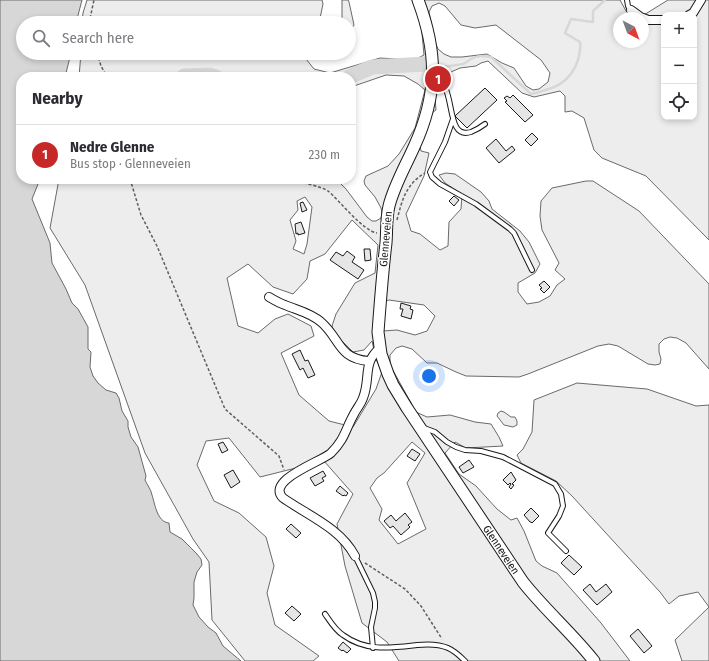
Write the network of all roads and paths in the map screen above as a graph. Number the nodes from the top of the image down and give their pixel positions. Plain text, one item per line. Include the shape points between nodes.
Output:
1 (94, 0) edge
2 (418, 0) edge
3 (627, 0) edge
4 (701, 0) edge
5 (631, 10) joint
6 (634, 12) edge
7 (694, 12) edge
8 (91, 16) edge
9 (649, 20) edge
10 (661, 20) edge
11 (99, 60) edge
12 (104, 72) edge
13 (433, 78) junction
14 (453, 119) junction
15 (485, 124) dead end
16 (430, 172) junction
17 (132, 184) edge
18 (306, 184) edge
19 (397, 220) dead end
20 (386, 234) junction
21 (532, 270) dead end
22 (269, 297) dead end
23 (380, 348) junction
24 (368, 361) junction
25 (422, 429) junction
26 (286, 480) junction
27 (566, 551) dead end
28 (355, 556) junction
29 (325, 614) dead end
30 (447, 647) junction
31 (373, 648) junction
32 (465, 661) edge
33 (594, 661) edge

1 - 8 path
2 - 13 main road, Glenneveien via 428,30
3 - 5 lane
4 - 7 street
5 - 6 street
9 - 10 street
11 - 12 path
13 - 14 lane via 442,82 446,88
13 - 20 main road, Glenneveien via 431,96 420,134 389,205
14 - 15 lane via 460,130 466,133
14 - 16 lane
16 - 19 path via 420,176 405,194
16 - 21 lane via 440,184 476,204 510,229
17 - 26 path via 141,215 225,409 279,456
18 - 20 path via 326,190 373,232
20 - 23 main road, Glenneveien via 379,325
22 - 24 street via 316,318 349,356
23 - 24 street
23 - 25 main road, Glenneveien via 388,374
24 - 26 street via 368,380 363,398 341,442 326,457
25 - 27 lane via 425,427 435,432 456,448 503,457 555,484 561,494 563,506 548,533
25 - 33 main road, Glenneveien via 523,582
26 - 28 street via 280,490 281,496 330,528 347,544
28 - 30 path via 405,589 421,606
28 - 31 lane via 375,602 371,626
29 - 31 lane via 343,636
30 - 31 lane via 422,645
30 - 32 lane

